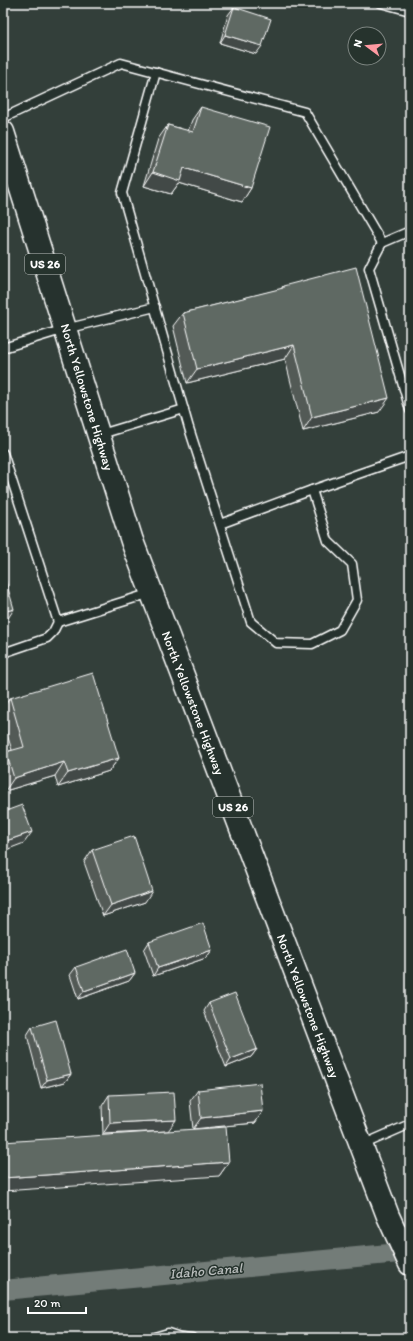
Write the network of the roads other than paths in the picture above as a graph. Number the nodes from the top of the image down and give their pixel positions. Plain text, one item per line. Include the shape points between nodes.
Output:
1 (380, 3) edge
2 (410, 11) edge
3 (156, 72) junction
4 (3, 118) edge
5 (3, 132) edge
6 (410, 231) edge
7 (382, 243) junction
8 (155, 307) junction
9 (65, 329) junction
10 (3, 348) edge
11 (184, 409) junction
12 (410, 410) edge
13 (98, 435) junction
14 (3, 454) edge
15 (410, 456) edge
16 (312, 490) junction
17 (220, 524) junction
18 (152, 593) junction
19 (58, 622) junction
20 (3, 653) edge
21 (410, 1124) edge
22 (361, 1145) junction
23 (410, 1264) edge
24 (182, 1337) edge
25 (151, 1338) edge
26 (192, 1338) edge

1 - 2 lane
3 - 4 lane via 121,62
3 - 7 lane via 305,112
3 - 8 lane via 122,193
5 - 9 highway, North Yellowstone Highway / US 26
6 - 7 lane
7 - 12 lane via 369,268
8 - 9 lane
8 - 11 lane
9 - 10 lane
9 - 13 highway, North Yellowstone Highway / US 26
11 - 13 lane
11 - 17 lane
13 - 18 highway, North Yellowstone Highway / US 26
14 - 19 lane
15 - 16 lane
16 - 17 lane
16 - 17 lane via 328,541 352,564 357,600 340,630 312,644 276,643 251,622
18 - 19 lane
18 - 22 highway, North Yellowstone Highway / US 26
19 - 20 lane via 46,638
21 - 22 lane
22 - 23 highway, North Yellowstone Highway / US 26 via 388,1216
24 - 25 lane via 168,1333
24 - 26 lane

